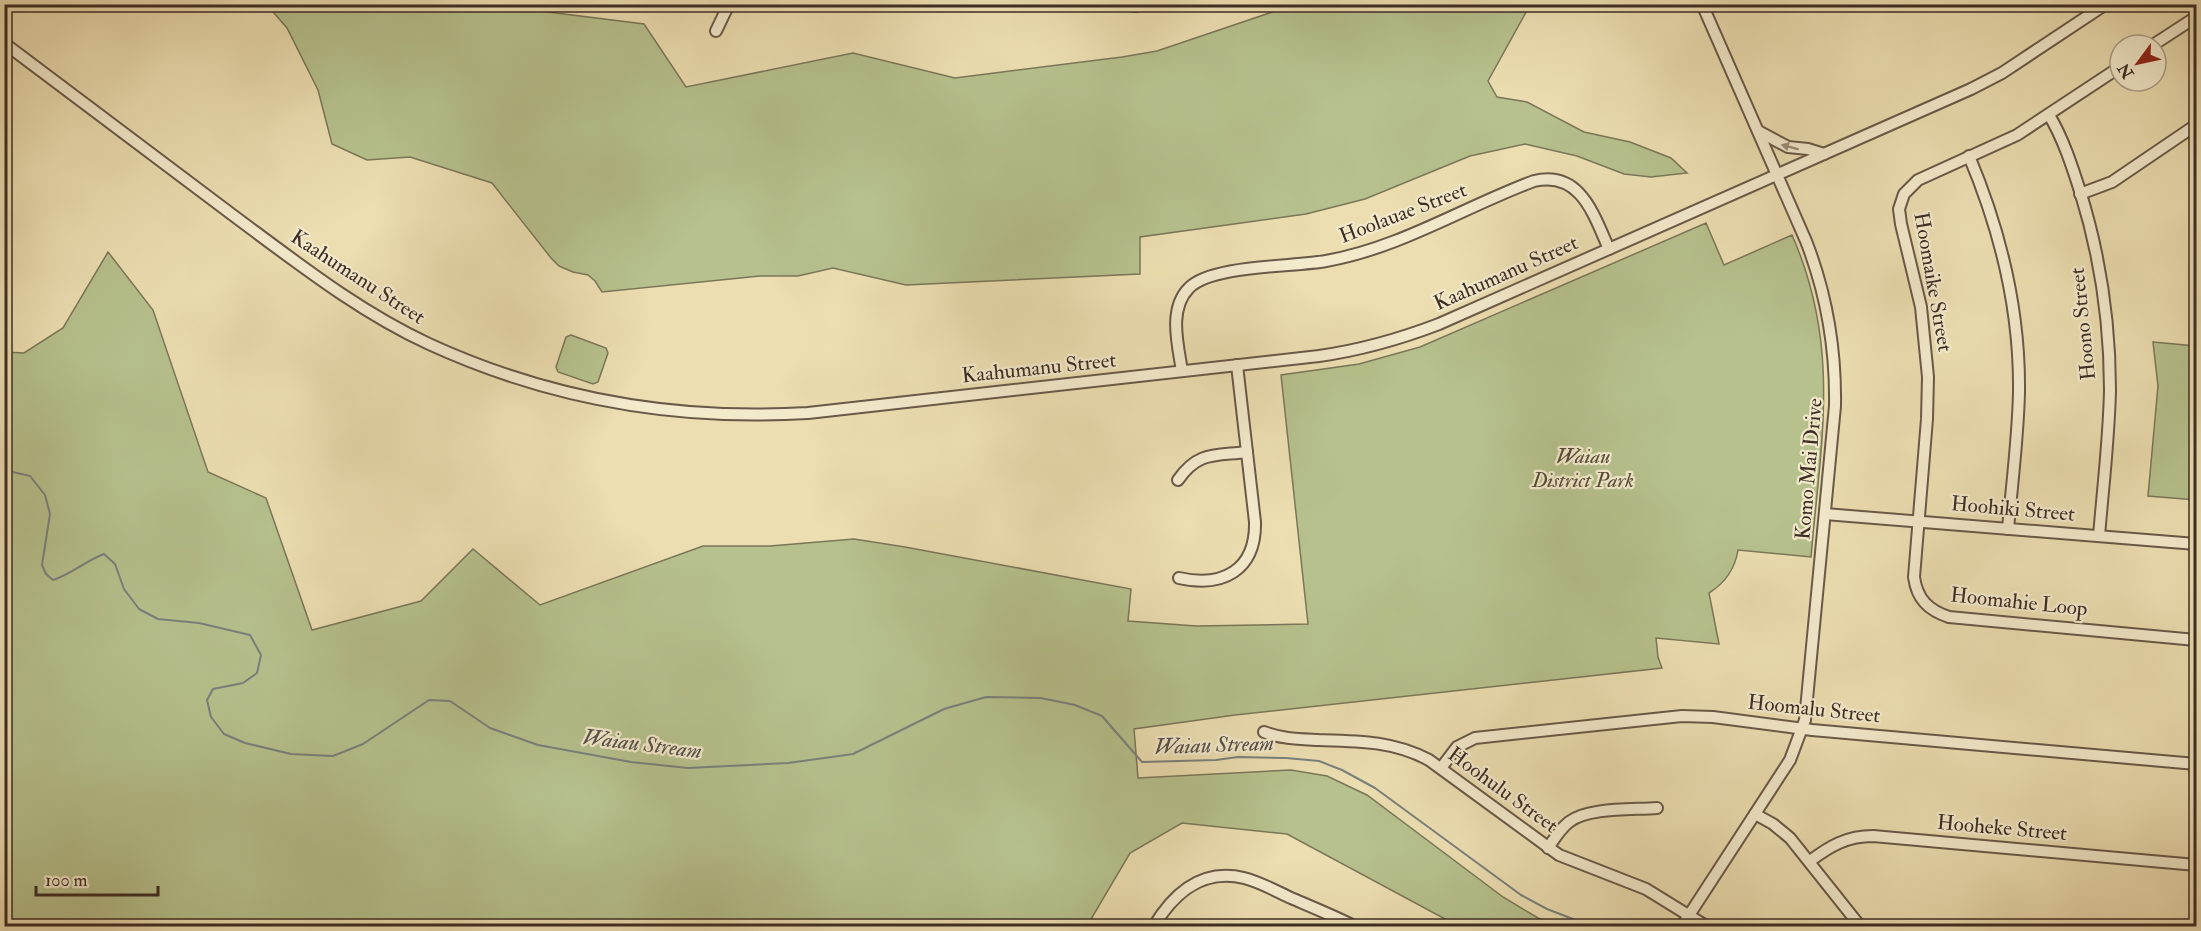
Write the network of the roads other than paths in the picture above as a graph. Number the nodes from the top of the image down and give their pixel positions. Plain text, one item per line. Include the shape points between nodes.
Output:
1 (729, 4) edge
2 (1122, 4) edge
3 (1146, 4) edge
4 (1702, 4) edge
5 (2106, 4) edge
6 (2196, 17) edge
7 (717, 31) dead end
8 (2168, 35) edge
9 (4, 43) edge
10 (2108, 75) edge
11 (2049, 115) junction
12 (2196, 125) edge
13 (1758, 131) junction
14 (1824, 154) junction
15 (1969, 156) junction
16 (1777, 175) junction
17 (2080, 194) junction
18 (1609, 249) junction
19 (1237, 365) junction
20 (1182, 371) junction
21 (1247, 452) junction
22 (1178, 480) dead end
23 (1826, 514) junction
24 (1918, 521) junction
25 (2008, 529) junction
26 (2099, 536) junction
27 (2196, 544) edge
28 (1179, 578) dead end
29 (2196, 639) edge
30 (1803, 729) junction
31 (1264, 732) dead end
32 (2196, 764) edge
33 (1441, 768) junction
34 (1657, 808) dead end
35 (1755, 814) junction
36 (1548, 848) junction
37 (1810, 861) junction
38 (2196, 865) edge
39 (1689, 915) junction
40 (1154, 927) edge
41 (1354, 927) edge
42 (1682, 927) edge
43 (1706, 927) edge
44 (1860, 927) edge

1 - 7 street
2 - 3 street
4 - 13 street, Komo Mai Drive
5 - 14 street, Kaahumanu Street via 1992,79
6 - 8 street
9 - 20 street, Kaahumanu Street via 353,302 428,344 529,382 624,405 751,415 808,413
10 - 11 street, Hoomaike Street
11 - 15 street, Hoomaike Street via 2017,135
11 - 17 street, Hoono Street
12 - 17 street via 2112,182
14 -> 13 street via 1788,147
13 - 16 street, Komo Mai Drive
14 - 16 street, Kaahumanu Street
15 - 24 street, Hoomaike Street via 1918,180 1900,204 1928,363
15 - 25 street via 1998,233 2017,340 2018,411
16 - 18 street, Kaahumanu Street
16 - 23 street, Komo Mai Drive via 1813,260 1831,331 1835,406
17 - 26 street, Hoono Street via 2097,258 2108,338 2109,407
18 - 19 street, Kaahumanu Street via 1400,338 1344,352
18 - 20 street, Hoolauae Street via 1577,190 1561,181 1534,181 1358,254 1202,278 1185,292 1177,309
19 - 20 street, Kaahumanu Street
19 - 21 street
21 - 22 street via 1200,458
21 - 28 street via 1255,532 1248,556 1238,569 1222,578 1197,582
23 - 24 street, Hoohiki Street
23 - 30 street, Komo Mai Drive
24 - 25 street, Hoohiki Street
24 - 29 street, Hoomahie Loop via 1915,585 1923,602 1941,614
25 - 26 street, Hoohiki Street
26 - 27 street, Hoohiki Street
30 - 32 street, Hoomalu Street
30 - 33 street, Hoomalu Street via 1700,716 1591,724 1475,738 1457,747
30 - 35 street, Komo Mai Drive via 1790,760
31 - 33 street, Hoohulu Street via 1280,738 1391,744 1415,752
33 - 36 street, Hoohulu Street
34 - 36 street via 1584,814 1564,827
35 - 37 street via 1790,838
35 - 39 street, Komo Mai Drive
36 - 39 street, Hoohulu Street via 1571,861 1646,889
37 - 38 street, Hooheke Street via 1846,839 1873,836
37 - 44 street
39 - 42 street, Komo Mai Drive
39 - 43 street, Hoohulu Street
40 - 41 street via 1181,892 1198,882 1226,876 1255,881

